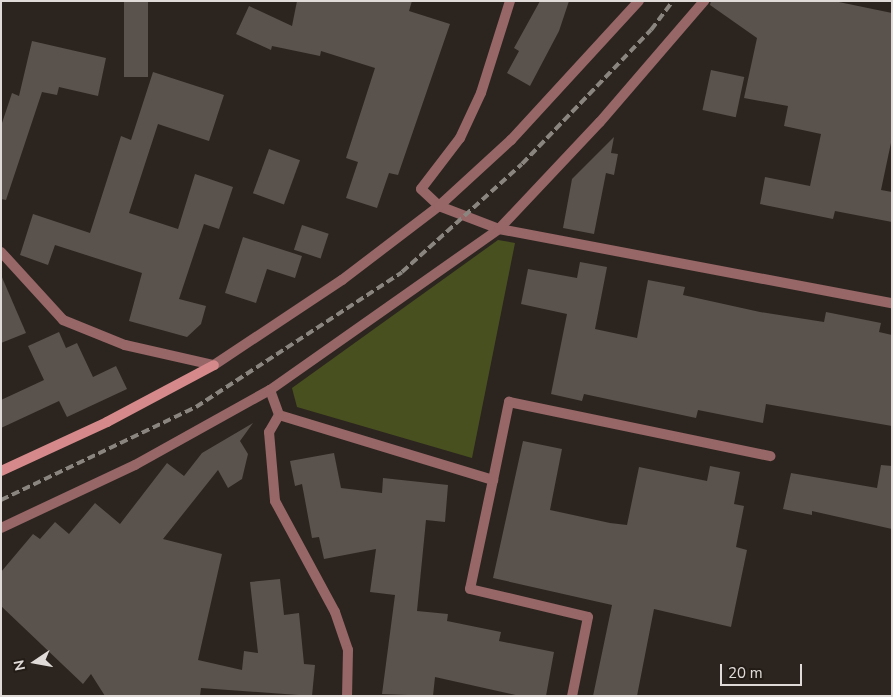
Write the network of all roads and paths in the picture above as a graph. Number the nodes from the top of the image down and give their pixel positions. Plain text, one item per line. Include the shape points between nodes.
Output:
1 (510, 1) edge
2 (639, 1) edge
3 (704, 1) edge
4 (440, 206) junction
5 (499, 229) junction
6 (1, 252) edge
7 (892, 303) edge
8 (214, 365) junction
9 (270, 390) junction
10 (279, 415) junction
11 (770, 456) dead end
12 (1, 471) edge
13 (493, 480) junction
14 (1, 528) edge
15 (347, 696) edge
16 (572, 696) edge

1 - 4 street via 482,93 460,138 421,189
2 - 4 street via 511,140
3 - 5 street via 600,122
4 - 5 street
4 - 8 street via 342,280
5 - 7 street
5 - 9 street
6 - 8 street via 63,320 125,345
8 - 12 street via 107,422
9 - 10 street
9 - 14 street via 135,465
10 - 13 street
10 - 15 street via 268,432 275,501 335,612 348,650
11 - 13 street via 509,402
13 - 16 street via 470,590 588,617

